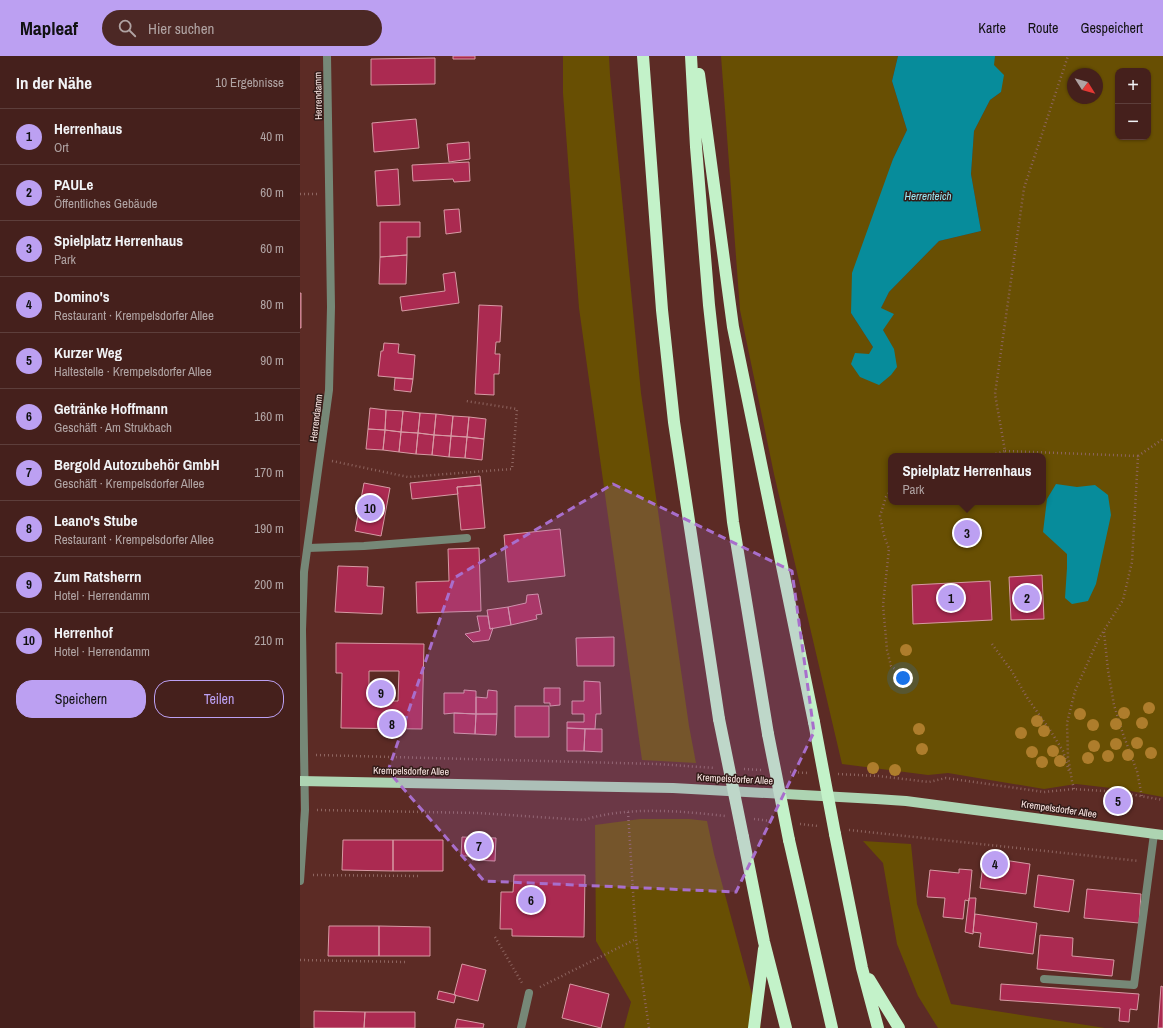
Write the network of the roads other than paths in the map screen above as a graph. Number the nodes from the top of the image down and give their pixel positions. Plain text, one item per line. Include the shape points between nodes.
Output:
1 (327, 56) edge
2 (643, 56) edge
3 (691, 56) edge
4 (697, 56) edge
5 (467, 538) dead end
6 (308, 548) junction
7 (302, 781) edge
8 (1158, 834) edge
9 (300, 881) edge
10 (764, 942) junction
11 (862, 968) junction
12 (1044, 979) dead end
13 (528, 993) road end
14 (521, 1028) edge
15 (754, 1028) edge
16 (786, 1028) edge
17 (832, 1028) edge
18 (878, 1028) edge
19 (899, 1028) edge

1 - 6 street, Herrendamm via 332,307 329,390
2 - 10 highway, bridge via 662,310 674,422 719,719
3 - 17 highway, bridge via 709,305 733,522 768,734 789,840
4 - 11 highway, bridge via 733,327
5 - 6 street
6 - 7 street, Herrendamm via 304,572 302,630 305,742
7 - 8 main road, Krempelsdorfer Allee via 673,788 876,799
7 - 9 street, Herrendamm via 305,810
8 - 12 street via 1134,985
10 - 15 highway
10 - 16 highway
11 - 18 highway
11 - 19 highway
13 - 14 street

